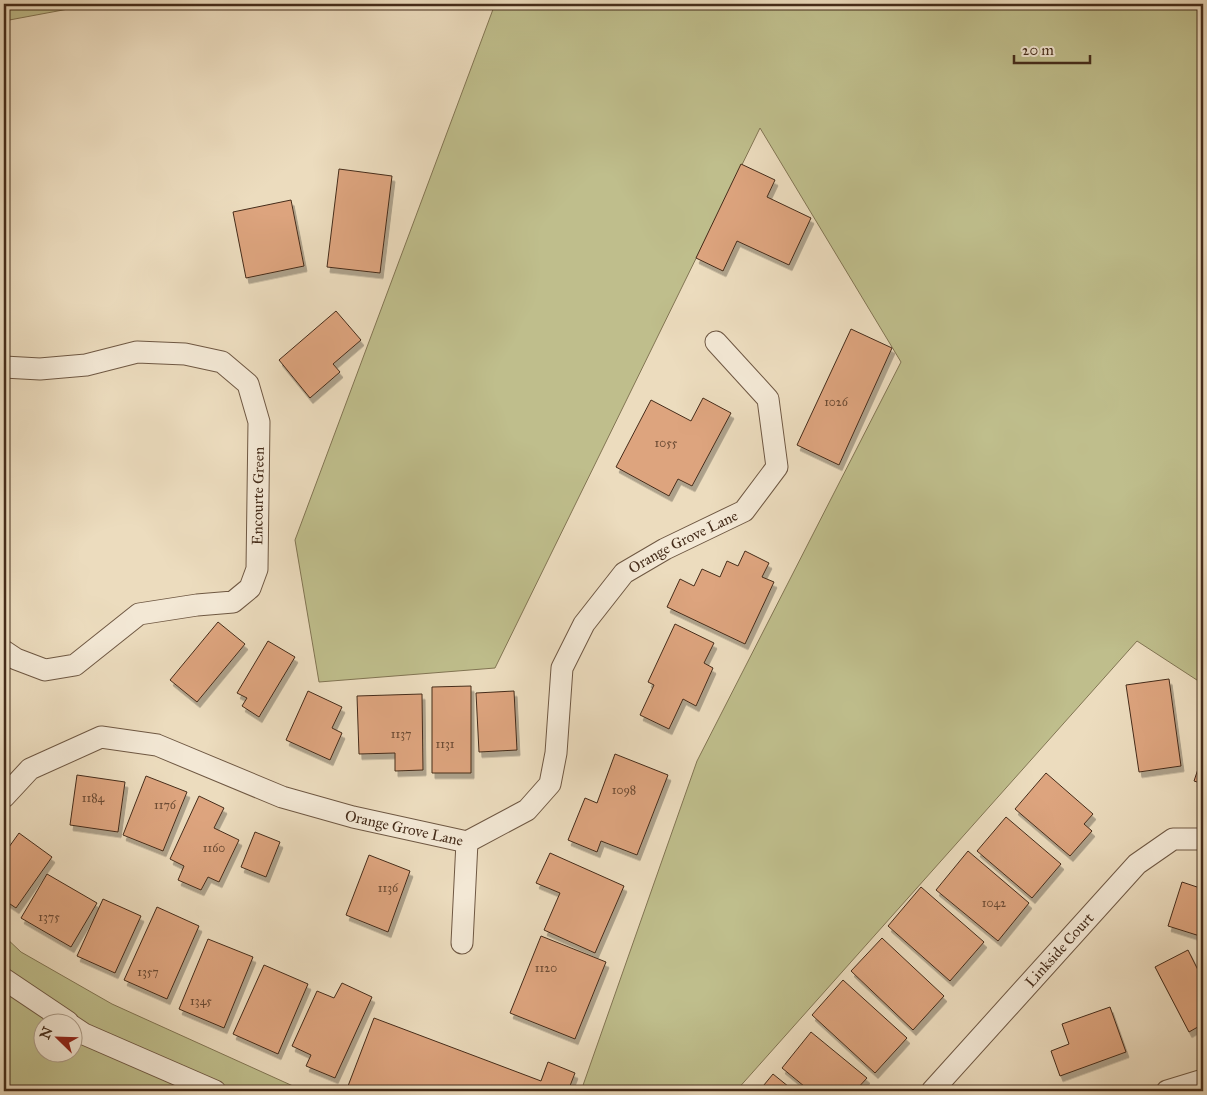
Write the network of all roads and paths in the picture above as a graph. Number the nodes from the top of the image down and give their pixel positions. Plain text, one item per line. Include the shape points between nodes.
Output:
1 (716, 342) dead end
2 (4, 367) edge
3 (4, 652) edge
4 (4, 798) edge
5 (1203, 839) edge
6 (467, 842) junction
7 (462, 942) dead end
8 (4, 979) edge
9 (53, 1012) edge
10 (82, 1033) edge
11 (1203, 1080) edge
12 (942, 1087) edge
13 (215, 1091) edge
14 (1167, 1091) edge

1 - 6 street, Orange Grove Lane via 768,399 777,467 744,511 665,549 624,573 584,624 562,668 556,752 550,784 527,810
2 - 3 street, Encourte Green via 86,365 137,352 185,354 222,362 248,384 259,422 257,569 250,588 233,602 139,614 75,665 45,670
4 - 6 street, Orange Grove Lane via 30,769 101,736 157,745 282,796 353,817
5 - 12 street, Linkside Court via 1173,839 1137,864
6 - 7 street
8 - 9 street
10 - 13 street
11 - 14 street

